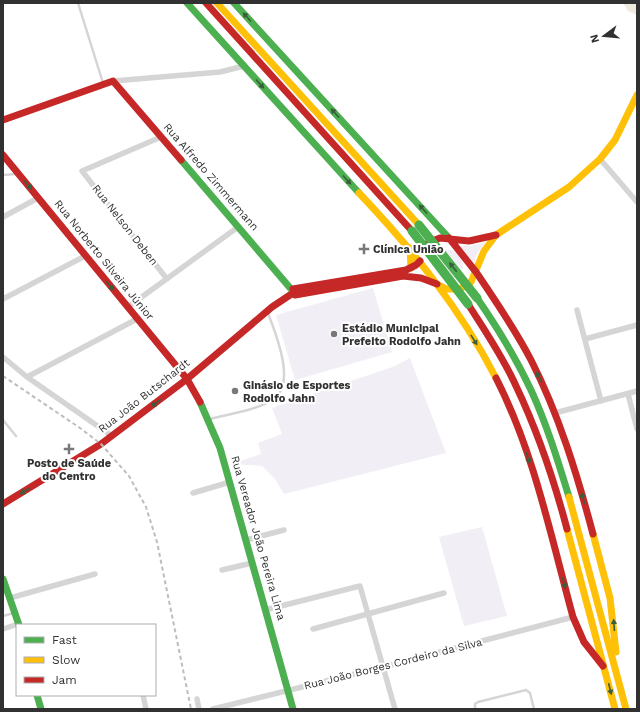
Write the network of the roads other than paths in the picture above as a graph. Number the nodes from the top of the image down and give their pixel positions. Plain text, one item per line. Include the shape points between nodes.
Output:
1 (78, 3) edge
2 (187, 3) edge
3 (206, 3) edge
4 (217, 3) edge
5 (234, 3) edge
6 (244, 66) junction
7 (113, 81) junction
8 (103, 84) junction
9 (637, 95) edge
10 (3, 120) edge
11 (161, 137) junction
12 (3, 155) edge
13 (600, 159) junction
14 (18, 173) junction
15 (3, 175) edge
16 (38, 198) junction
17 (637, 202) edge
18 (3, 217) edge
19 (238, 227) junction
20 (446, 235) junction
21 (496, 235) junction
22 (410, 248) junction
23 (482, 254) junction
24 (85, 256) junction
25 (420, 261) junction
26 (410, 268) junction
27 (476, 272) junction
28 (167, 279) junction
29 (483, 282) junction
30 (438, 284) junction
31 (292, 292) junction
32 (3, 299) edge
33 (128, 307) junction
34 (268, 310) junction
35 (577, 310) dead end
36 (137, 319) junction
37 (637, 325) edge
38 (585, 339) junction
39 (3, 357) edge
40 (27, 377) junction
41 (187, 379) junction
42 (637, 391) edge
43 (628, 394) junction
44 (601, 401) junction
45 (555, 413) junction
46 (210, 419) junction
47 (3, 420) edge
48 (637, 429) edge
49 (16, 436) dead end
50 (112, 436) junction
51 (230, 482) junction
52 (193, 493) dead end
53 (3, 504) edge
54 (284, 530) dead end
55 (246, 540) junction
56 (252, 563) junction
57 (222, 570) dead end
58 (95, 574) dead end
59 (4, 583) edge
60 (444, 593) dead end
61 (10, 598) junction
62 (265, 610) junction
63 (15, 612) junction
64 (368, 614) junction
65 (3, 616) edge
66 (573, 617) junction
67 (18, 624) edge
68 (16, 625) edge
69 (3, 629) edge
70 (313, 629) dead end
71 (383, 667) junction
72 (605, 669) junction
73 (618, 678) junction
74 (288, 691) junction
75 (37, 696) edge
76 (143, 696) edge
77 (197, 699) dead end
78 (39, 709) edge
79 (146, 709) edge
80 (199, 709) edge
81 (213, 709) edge
82 (293, 709) edge
83 (395, 709) edge
84 (475, 709) edge
85 (534, 709) edge
86 (615, 709) edge
87 (626, 709) edge

1 - 8 lane
2 - 6 main road
3 - 72 main road, bridge via 412,231 487,332 516,385 541,443 562,509
73 -> 4 main road, bridge via 563,476 544,420 502,334 420,225
20 -> 5 main road
6 - 7 street via 220,72
6 -> 22 main road
7 - 8 main road
7 - 11 main road, Rua Alfredo Zimmermann
8 - 10 main road
9 - 13 main road via 618,135
11 - 19 main road, Rua Alfredo Zimmermann
11 - 28 street, Rua Nelson Deben via 82,171
12 - 14 main road, Rua Norberto Silveira Júnior
13 - 17 street
13 - 21 main road via 569,187
14 - 15 lane
14 -> 16 main road, Rua Norberto Silveira Júnior
16 - 18 street
16 - 24 main road, Rua Norberto Silveira Júnior
19 - 28 street
19 - 31 main road, Rua Alfredo Zimmermann
20 - 21 main road via 464,240
20 - 25 main road via 428,243 422,250
20 - 27 main road
21 - 23 main road
22 - 25 main road
22 - 26 main road
23 - 27 main road
23 - 29 main road
24 - 32 street
24 -> 33 main road, Rua Norberto Silveira Júnior
25 - 26 main road, Rua João Butschardt
25 - 30 main road
26 - 31 main road, Rua João Butschardt
27 - 29 main road
27 - 30 main road via 471,282 460,289 446,289
28 - 33 street
45 -> 29 main road via 514,328
30 - 31 main road, Rua João Butschardt via 420,277 403,276
30 -> 66 main road via 481,352 508,404 537,488
31 - 34 main road, Rua João Butschardt
33 - 36 main road, Rua Norberto Silveira Júnior
34 - 41 main road, Rua João Butschardt
34 - 46 lane via 280,346 284,378 281,391 275,398 257,407
35 - 38 street
36 - 40 street
36 - 41 main road, Rua Norberto Silveira Júnior
37 - 38 street
38 - 44 street
39 - 40 street
40 - 50 street
41 - 46 main road, Rua Vereador João Pereira Lima
41 -> 50 main road, Rua João Butschardt
42 - 43 street
43 - 44 street
43 - 48 street
44 - 45 street
73 -> 45 main road via 610,598 580,488
46 - 51 main road, Rua Vereador João Pereira Lima
47 - 49 lane
50 -> 53 main road, Rua João Butschardt
51 - 52 street
51 - 55 main road, Rua Vereador João Pereira Lima
54 - 55 street
55 - 56 main road, Rua Vereador João Pereira Lima
56 - 57 street
56 - 62 main road, Rua Vereador João Pereira Lima
58 - 61 street
59 - 61 main road
60 - 64 street
61 - 63 main road
62 - 64 street via 360,586
62 - 74 main road, Rua Vereador João Pereira Lima
63 - 65 lane
63 - 67 main road
64 - 70 street
64 - 71 street
66 - 71 street, Rua João Borges Cordeiro da Silva
66 - 72 main road via 584,642
68 - 69 street
71 - 74 street, Rua João Borges Cordeiro da Silva
71 - 83 street
72 -> 86 main road
73 - 87 main road
74 - 81 street, Rua João Borges Cordeiro da Silva
74 - 82 main road, Rua Vereador João Pereira Lima
75 - 78 main road
76 - 79 street
77 - 80 street
84 - 85 lane via 478,702 526,690 530,693

